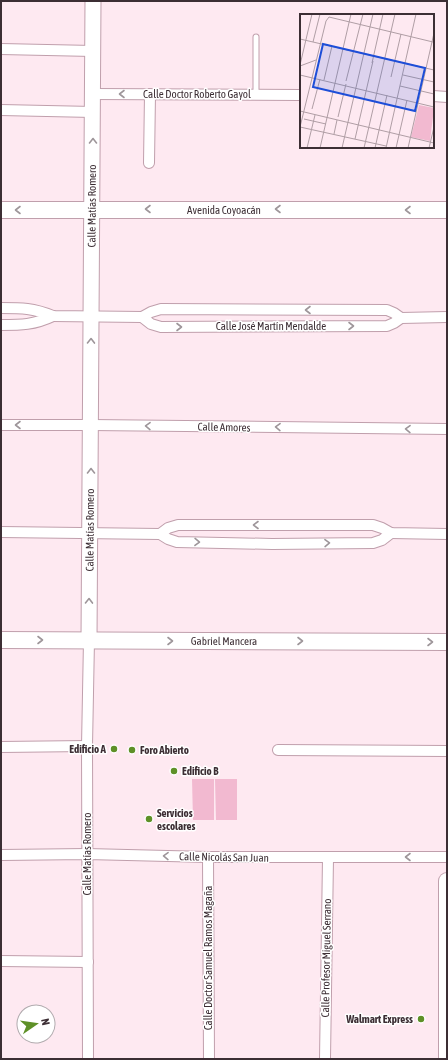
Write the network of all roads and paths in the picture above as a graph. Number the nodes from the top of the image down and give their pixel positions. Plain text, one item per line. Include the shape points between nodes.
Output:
1 (93, 1) edge
2 (256, 37) dead end
3 (1, 49) edge
4 (93, 51) junction
5 (93, 94) junction
6 (150, 94) junction
7 (256, 95) junction
8 (300, 95) edge
9 (434, 96) edge
10 (447, 97) edge
11 (1, 110) edge
12 (93, 112) junction
13 (149, 163) dead end
14 (92, 209) junction
15 (1, 210) edge
16 (447, 210) edge
17 (1, 308) edge
18 (53, 316) junction
19 (92, 317) junction
20 (447, 317) edge
21 (142, 318) junction
22 (401, 318) junction
23 (1, 325) edge
24 (91, 425) junction
25 (1, 426) edge
26 (447, 429) edge
27 (272, 525) junction
28 (1, 532) edge
29 (90, 533) junction
30 (392, 533) junction
31 (160, 534) junction
32 (447, 534) edge
33 (272, 544) junction
34 (1, 640) edge
35 (89, 640) junction
36 (447, 642) edge
37 (88, 746) junction
38 (1, 747) edge
39 (278, 750) dead end
40 (447, 751) edge
41 (87, 854) junction
42 (1, 855) edge
43 (208, 857) junction
44 (447, 857) edge
45 (328, 858) junction
46 (447, 881) edge
47 (1, 961) edge
48 (88, 962) junction
49 (447, 1057) edge
50 (88, 1059) edge
51 (208, 1059) edge
52 (325, 1059) edge

1 - 4 street, Calle Matías Romero
2 - 7 lane
3 - 4 street
4 - 5 street, Calle Matías Romero
6 -> 5 street, Calle Doctor Roberto Gayol
5 - 12 street, Calle Matías Romero
6 - 7 street, Calle Doctor Roberto Gayol
6 - 13 street
7 - 8 street, Calle Doctor Roberto Gayol
9 - 10 street
11 - 12 street
14 -> 12 street, Calle Matías Romero
14 -> 15 main road, Avenida Coyoacán
16 -> 14 main road, Avenida Coyoacán
14 - 19 street, Calle Matías Romero
17 - 18 street, Calle José Martín Mendalde via 27,308
18 - 19 street, Calle José Martín Mendalde
18 - 23 street, Calle José Martín Mendalde via 29,325
19 - 21 street, Calle José Martín Mendalde
24 -> 19 street, Calle Matías Romero
20 - 22 street, Calle José Martín Mendalde
21 -> 22 street, Calle José Martín Mendalde via 160,327 387,326
22 -> 21 street, Calle José Martín Mendalde via 387,310 184,309 161,309
24 -> 25 street, Calle Amores
26 -> 24 street, Calle Amores
29 -> 24 street, Calle Matías Romero
27 - 30 street via 373,525
27 -> 31 street via 178,525
27 - 33 street
28 - 29 street
29 - 31 street
35 -> 29 street, Calle Matías Romero
30 - 32 street
33 -> 30 street via 373,543
31 -> 33 street via 177,542
34 -> 35 main road, Gabriel Mancera
35 -> 36 main road, Gabriel Mancera
35 - 37 street, Calle Matías Romero
37 - 38 street
37 - 41 street, Calle Matías Romero
39 - 40 street
41 - 42 street, Calle Nicolás San Juan
43 -> 41 street, Calle Nicolás San Juan
41 - 48 street, Calle Matías Romero
43 - 45 street, Calle Nicolás San Juan
43 - 51 street, Calle Doctor Samuel Ramos Magaña
44 -> 45 street, Calle Nicolás San Juan
45 - 52 street, Calle Profesor Miguel Serrano
46 - 49 main road
47 - 48 street
48 - 50 street, Calle Matías Romero

